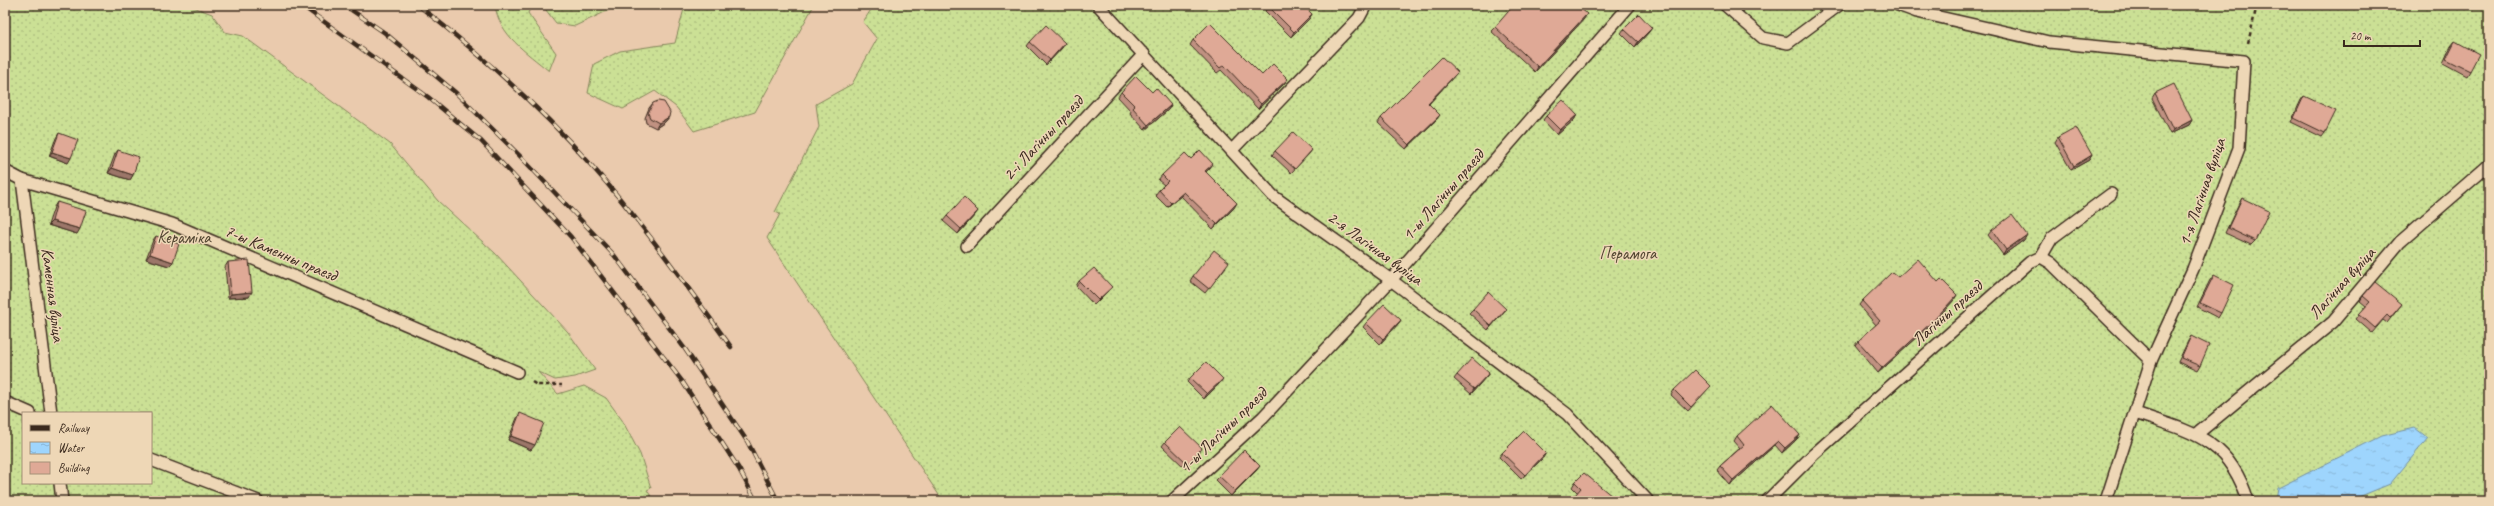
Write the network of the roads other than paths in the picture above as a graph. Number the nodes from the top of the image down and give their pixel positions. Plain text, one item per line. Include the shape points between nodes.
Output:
1 (1098, 5) edge
2 (1366, 5) edge
3 (1630, 5) edge
4 (1725, 5) edge
5 (1839, 5) edge
6 (1898, 5) edge
7 (1144, 54) junction
8 (1232, 150) junction
9 (2489, 165) edge
10 (5, 171) edge
11 (22, 180) junction
12 (2111, 194) dead end
13 (967, 246) dead end
14 (2040, 257) junction
15 (1391, 280) junction
16 (2151, 361) junction
17 (517, 372) road end
18 (5, 402) edge
19 (28, 412) edge
20 (51, 412) edge
21 (2135, 414) junction
22 (2197, 434) junction
23 (152, 460) edge
24 (60, 484) edge
25 (62, 501) edge
26 (258, 501) edge
27 (1172, 501) edge
28 (1648, 501) edge
29 (1767, 501) edge
30 (2106, 501) edge
31 (2248, 501) edge

1 - 7 lane, 2-я Лагічная вуліца
2 - 8 lane via 1359,18
3 - 15 lane, 1-ы Лагічны праезд
4 - 5 lane via 1763,38 1788,43
6 - 16 lane, 1-я Лагічная вуліца via 1917,12 2049,42 2244,61 2239,148 2193,269
7 - 8 lane, 2-я Лагічная вуліца
7 - 13 lane, 2-і Лагічны праезд
8 - 15 lane, 2-я Лагічная вуліца via 1274,196
9 - 22 lane, Лагічная вуліца via 2400,242 2333,322
10 - 11 lane, 7-ы Каменны праезд
11 - 17 lane, 7-ы Каменны праезд via 172,224
11 - 20 lane, Каменная вуліца
12 - 14 lane via 2052,238
14 - 16 lane via 2051,263
14 - 29 lane, Лагічны праезд via 2030,262 1832,439
15 - 27 lane, 1-ы Лагічны праезд via 1263,417
15 - 28 lane, 2-я Лагічная вуліца via 1567,414
16 - 21 lane, 1-я Лагічная вуліца
18 - 19 lane
21 - 22 lane
21 - 30 lane, 1-я Лагічная вуліца
22 - 31 lane via 2224,454 2243,483
23 - 26 lane
24 - 25 lane

